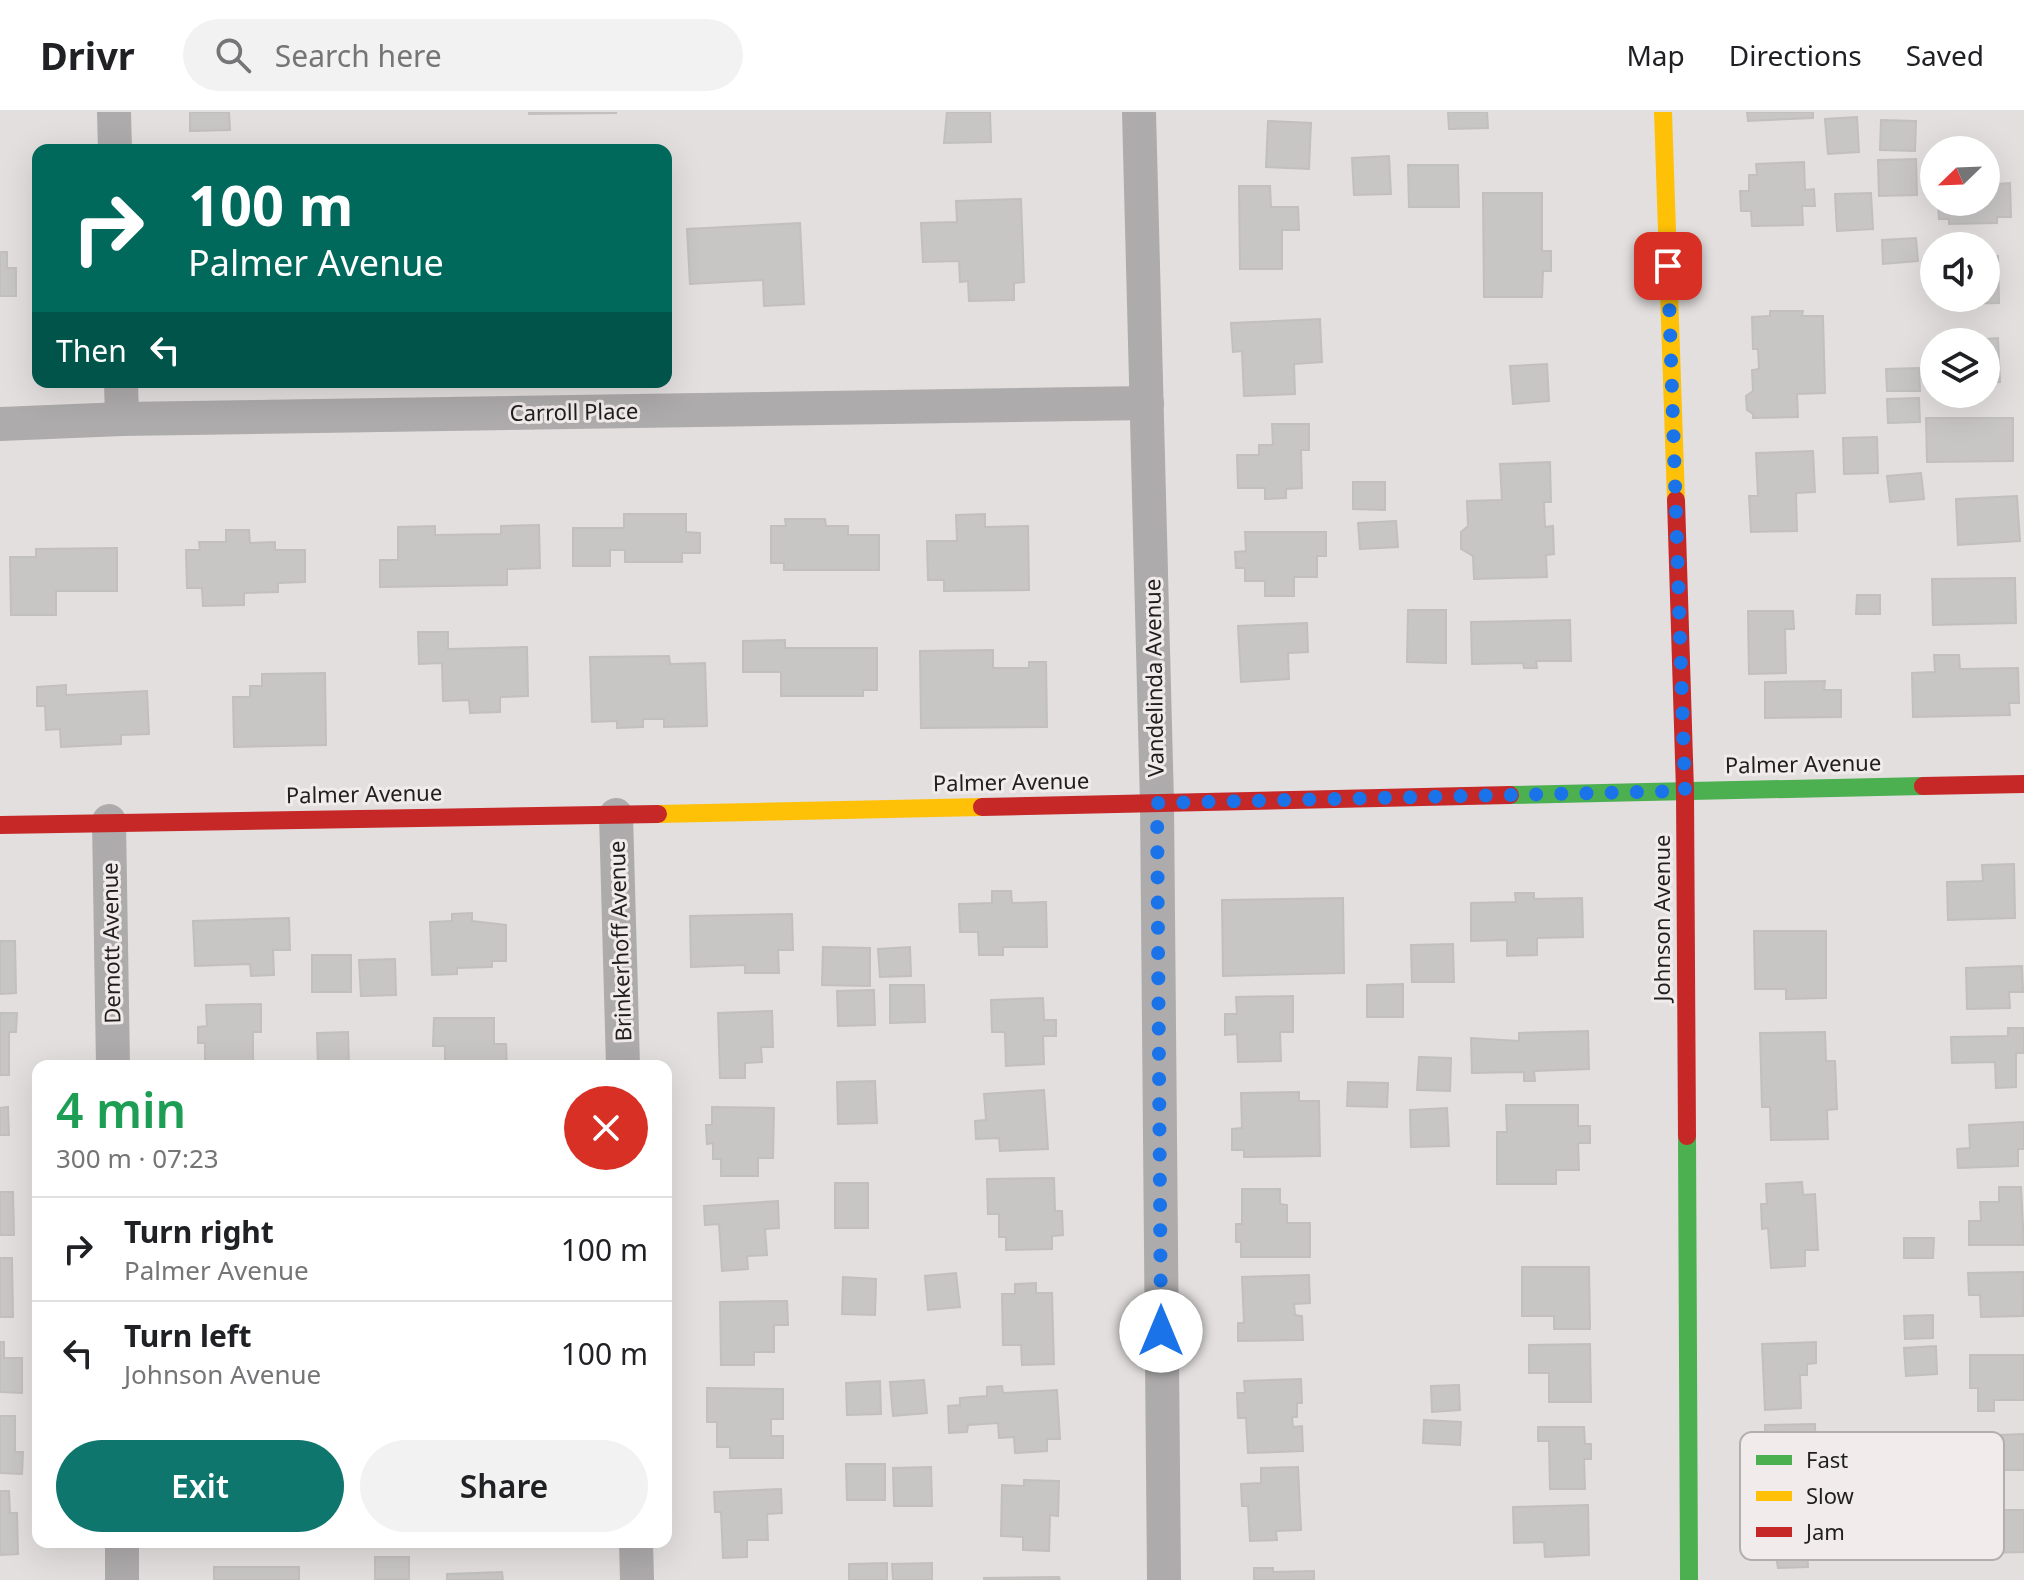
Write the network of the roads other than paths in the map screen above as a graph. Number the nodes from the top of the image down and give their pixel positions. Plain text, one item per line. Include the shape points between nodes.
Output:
1 (114, 112) edge
2 (1139, 112) edge
3 (1663, 112) edge
4 (115, 144) edge
5 (121, 388) edge
6 (1147, 403) junction
7 (122, 419) junction
8 (0, 424) edge
9 (2024, 784) edge
10 (1685, 791) junction
11 (1157, 803) junction
12 (616, 815) junction
13 (109, 821) junction
14 (0, 825) edge
15 (113, 1060) edge
16 (623, 1060) edge
17 (122, 1548) edge
18 (636, 1548) edge
19 (122, 1580) edge
20 (637, 1580) edge
21 (1164, 1580) edge
22 (1689, 1580) edge

1 - 4 street
2 - 6 street, Vandelinda Avenue
3 - 10 street, Johnson Avenue
5 - 7 street
6 - 7 street, Carroll Place
6 - 11 street, Vandelinda Avenue
7 - 8 street, Carroll Place
9 - 10 street, Palmer Avenue
10 - 11 street, Palmer Avenue
10 - 22 street, Johnson Avenue
11 - 12 street, Palmer Avenue
11 - 21 street, Vandelinda Avenue
12 - 13 street, Palmer Avenue
12 - 16 street, Brinkerhoff Avenue
13 - 14 street, Palmer Avenue
13 - 15 street, Demott Avenue
17 - 19 street
18 - 20 street

